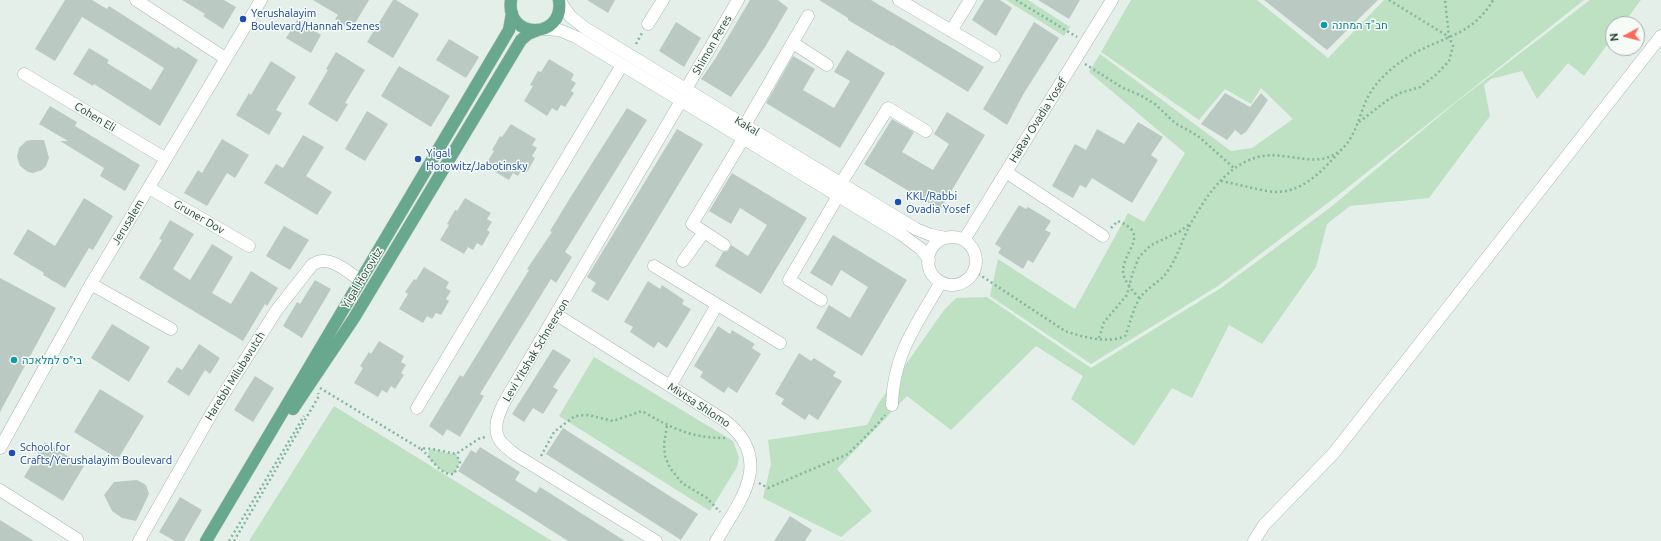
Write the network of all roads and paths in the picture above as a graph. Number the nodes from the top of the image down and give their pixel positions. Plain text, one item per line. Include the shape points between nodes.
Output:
1 (136, 0) edge
2 (261, 0) edge
3 (511, 0) edge
4 (559, 0) edge
5 (663, 0) edge
6 (738, 0) edge
7 (899, 0) edge
8 (970, 0) edge
9 (1016, 0) edge
10 (1112, 0) edge
11 (1389, 0) edge
12 (1445, 0) edge
13 (1493, 0) edge
14 (512, 13) junction
15 (808, 16) dead end
16 (648, 24) joint
17 (540, 30) junction
18 (951, 31) junction
19 (1661, 36) edge
20 (1449, 37) junction
21 (1086, 42) junction
22 (793, 43) junction
23 (629, 55) junction
24 (994, 56) dead end
25 (226, 58) junction
26 (1076, 58) junction
27 (622, 65) junction
28 (827, 65) dead end
29 (24, 74) dead end
30 (686, 89) junction
31 (681, 101) junction
32 (1358, 123) junction
33 (745, 125) junction
34 (926, 131) dead end
35 (744, 139) junction
36 (1344, 147) junction
37 (166, 160) junction
38 (1234, 168) junction
39 (1006, 172) junction
40 (1220, 181) junction
41 (841, 183) junction
42 (149, 188) junction
43 (838, 196) junction
44 (1193, 222) junction
45 (704, 232) junction
46 (1103, 236) joint
47 (946, 238) junction
48 (964, 240) junction
49 (724, 245) dead end
50 (249, 246) dead end
51 (929, 260) junction
52 (683, 261) dead end
53 (654, 266) dead end
54 (974, 271) junction
55 (360, 280) junction
56 (941, 282) junction
57 (91, 284) junction
58 (1129, 287) junction
59 (1140, 299) junction
60 (821, 300) dead end
61 (717, 305) junction
62 (556, 315) junction
63 (171, 329) dead end
64 (1099, 338) junction
65 (780, 343) dead end
66 (670, 386) junction
67 (318, 393) junction
68 (892, 405) joint
69 (417, 408) dead end
70 (667, 426) junction
71 (738, 433) junction
72 (498, 435) junction
73 (0, 448) edge
74 (418, 448) junction
75 (456, 454) junction
76 (535, 467) junction
77 (750, 479) junction
78 (0, 490) edge
79 (729, 520) junction
80 (77, 538) dead end
81 (139, 541) edge
82 (206, 541) edge
83 (215, 541) edge
84 (229, 541) edge
85 (234, 541) edge
86 (656, 541) edge
87 (716, 541) edge
88 (1254, 541) edge

1 - 25 street
2 - 25 street, Jerusalem
3 - 14 main road, Yigal Horovitz
4 - 17 main road, Yigal Horovitz via 560,7 556,18 552,24
4 - 23 street, Kakal via 576,22
5 - 16 street
6 - 30 street, Shimon Peres
7 - 18 street
8 - 18 street
9 - 21 path
10 - 21 street, HaRav Ovadia Yosef
11 - 20 path
12 - 20 path
13 - 20 path via 1474,24
14 - 17 main road via 523,27
14 - 55 main road, Yigal Horovitz via 509,30
15 - 22 street
16 - 23 path
17 - 27 street, Kakal via 556,29 567,32
17 - 83 main road, Yigal Horovitz via 528,34 521,40 354,318 292,412
18 - 24 street
19 - 88 street via 1333,454 1264,525
20 - 32 path via 1403,60 1388,72 1365,102
20 - 32 path via 1453,46 1449,61 1438,74 1420,87 1400,93 1382,103
21 - 26 street, HaRav Ovadia Yosef
22 - 28 street
22 - 33 street
23 - 30 street, Kakal
25 - 37 street, Jerusalem
26 - 38 path via 1123,88 1140,94 1155,104 1175,123 1198,136
26 - 39 street, HaRav Ovadia Yosef
27 - 31 street, Kakal
27 - 69 street
29 - 37 street, Cohen Eli
30 - 33 street, Kakal
31 - 35 street, Kakal
31 - 62 street, Levi Yitshak Schneerson
32 - 36 path
33 - 41 street, Kakal
34 - 41 street via 888,108
35 - 43 street, Kakal
35 - 45 street via 692,224
36 - 38 path via 1326,158 1315,160 1274,154 1244,161
36 - 40 path via 1306,184 1291,190 1267,191
37 - 42 street, Jerusalem
38 - 40 path
39 - 46 street
39 - 48 street, HaRav Ovadia Yosef
40 - 44 path via 1205,200
41 - 47 street, Kakal via 920,230
42 - 50 street, Gruner Dov
42 - 57 street, Jerusalem
43 - 51 street, Kakal via 913,242
43 - 60 street via 789,280
44 - 58 path via 1179,232 1151,245 1139,257
44 - 59 path via 1168,271 1142,294
45 - 49 street
45 - 52 street
46 - 58 path via 1118,221 1127,225 1134,234 1135,240 1123,269
47 - 48 street
47 - 51 street via 934,246
48 - 54 street via 975,253
51 - 56 street via 932,274
53 - 61 street
54 - 56 street via 961,283 951,285
54 - 64 path via 1065,331
55 - 81 street, Harebbi Milubavutch via 331,261 318,261 312,266 276,311 223,393
55 - 82 main road, Yigal Horovitz
56 - 68 street via 900,356
57 - 63 street
57 - 73 street, Jerusalem
58 - 59 path
58 - 64 path via 1127,295 1104,322
59 - 64 path via 1125,336 1119,339
61 - 65 street
61 - 66 street
62 - 66 street, Mivtsa Shlomo
62 - 72 street, Levi Yitshak Schneerson via 499,413 496,429
66 - 71 street, Mivtsa Shlomo via 724,420
67 - 74 path via 320,388
67 - 84 path
67 - 85 path via 320,396
68 - 77 path via 875,427 848,454 768,488
70 - 71 path via 709,438 726,438
70 - 76 path via 642,411 613,421 588,415 575,416 554,432
70 - 79 path via 665,456 673,473 682,483 707,498
71 - 77 street, Mivtsa Shlomo via 749,457
72 - 75 path via 480,438
72 - 76 street via 501,442 511,451
74 - 75 path
74 - 75 path via 423,450 437,467 450,474 454,474 460,462
76 - 86 street
77 - 79 street, Mivtsa Shlomo via 746,492
78 - 80 street
79 - 87 street, Mivtsa Shlomo

